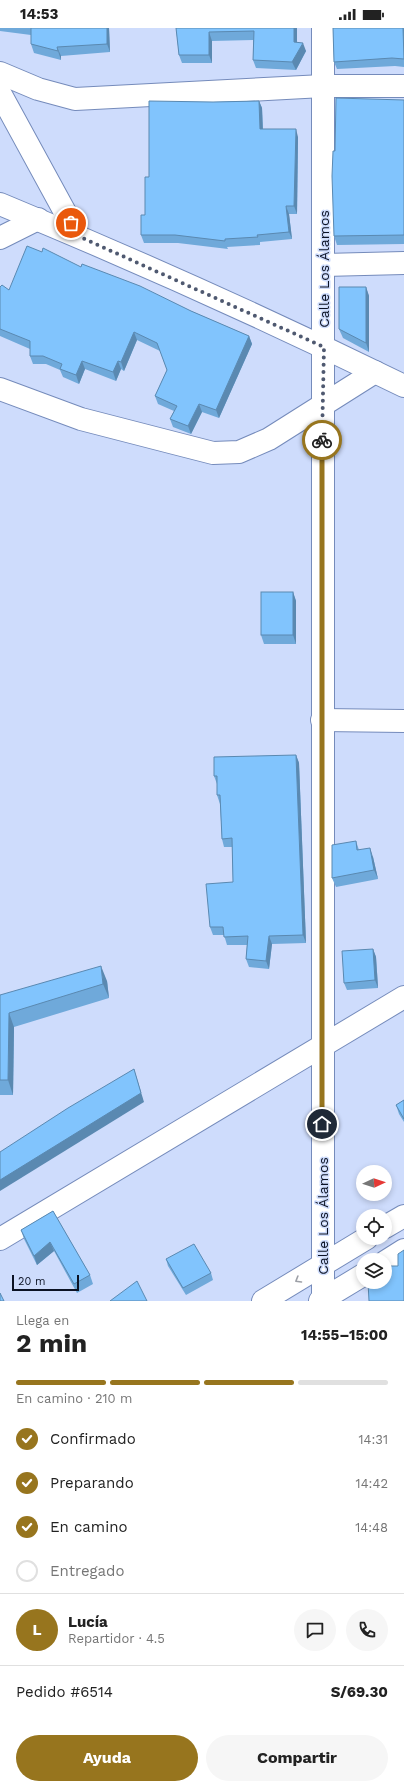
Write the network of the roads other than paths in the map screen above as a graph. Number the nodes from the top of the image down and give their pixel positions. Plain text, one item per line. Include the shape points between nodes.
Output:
1 (323, 28) edge
2 (0, 73) edge
3 (323, 86) junction
4 (404, 86) edge
5 (0, 93) edge
6 (0, 204) edge
7 (38, 219) junction
8 (78, 236) junction
9 (0, 238) edge
10 (404, 263) edge
11 (324, 265) junction
12 (324, 347) junction
13 (375, 372) junction
14 (404, 386) edge
15 (0, 389) edge
16 (322, 404) junction
17 (322, 720) junction
18 (404, 721) edge
19 (404, 997) edge
20 (323, 1046) junction
21 (404, 1216) edge
22 (392, 1223) edge
23 (0, 1239) edge
24 (356, 1245) edge
25 (404, 1250) edge
26 (392, 1258) edge
27 (322, 1265) junction
28 (356, 1279) edge
29 (322, 1300) edge
30 (262, 1301) edge

1 - 3 street, Calle Los Álamos
2 - 3 street via 38,90 75,99
3 - 4 street
3 - 11 street, Calle Los Álamos
5 - 8 street
6 - 7 street
7 - 8 street
7 - 9 street
8 - 12 street
10 - 11 street
11 - 12 street, Calle Los Álamos
12 - 13 street
12 - 16 street, Calle Los Álamos
13 - 14 street
13 - 16 street
15 - 16 street via 81,419 213,453 239,452 269,439
16 - 17 street, Calle Los Álamos
17 - 18 street
17 - 20 street, Calle Los Álamos
19 - 20 street
20 - 23 street
20 - 27 street, Calle Los Álamos
21 - 22 street
24 - 27 street
25 - 26 street
27 - 29 street, Calle Los Álamos
27 -> 30 street
28 - 29 street

